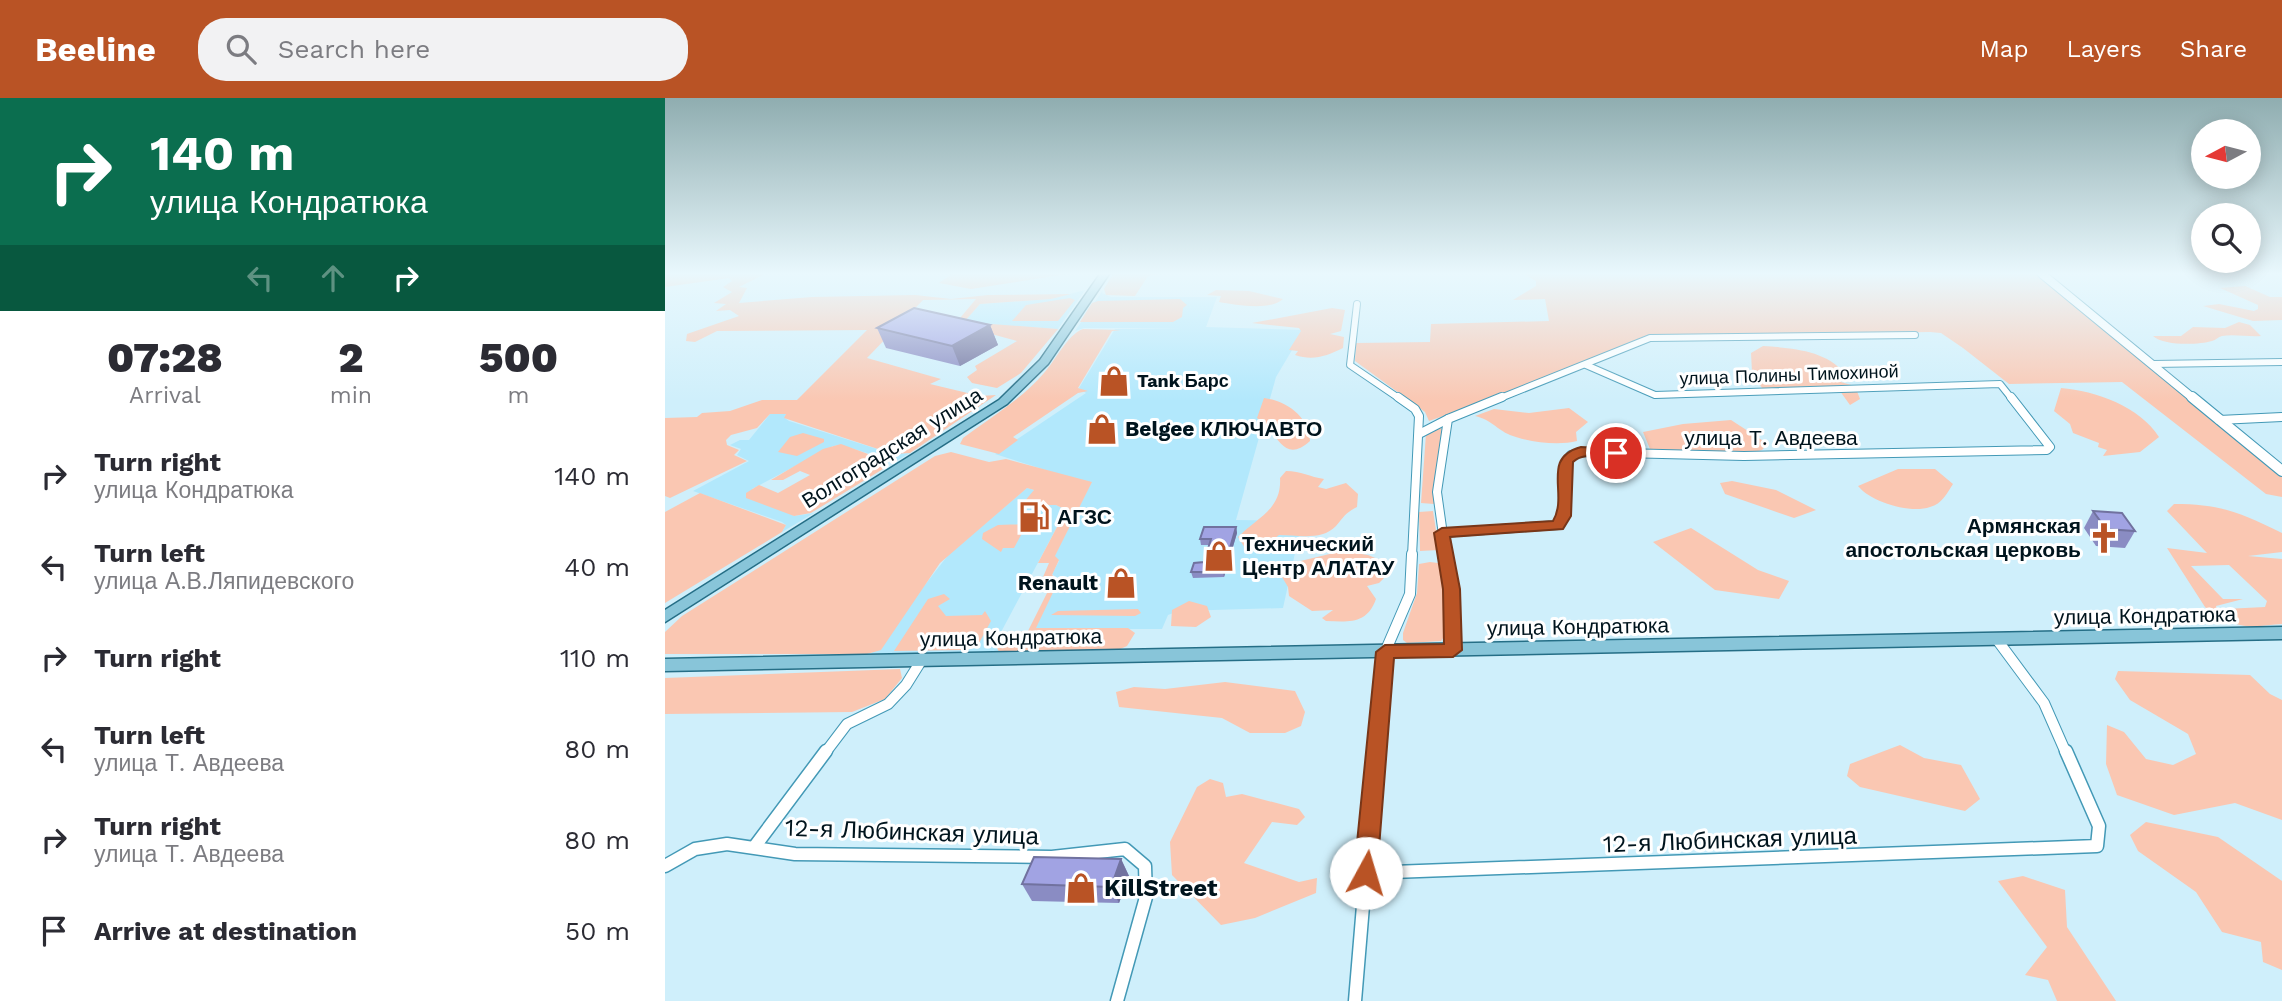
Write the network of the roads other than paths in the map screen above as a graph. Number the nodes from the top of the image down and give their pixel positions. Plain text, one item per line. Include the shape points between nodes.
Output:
1 (1068, 316) edge
2 (1076, 316) edge
3 (1356, 316) edge
4 (2094, 316) edge
5 (1915, 335) dead end
6 (2282, 362) edge
7 (2153, 364) junction
8 (1586, 365) junction
9 (2282, 417) edge
10 (1448, 419) junction
11 (2219, 420) junction
12 (1419, 434) junction
13 (2047, 450) joint
14 (2282, 471) edge
15 (1558, 525) joint
16 (1442, 533) junction
17 (665, 608) edge
18 (665, 617) edge
19 (2282, 634) edge
20 (1998, 641) junction
21 (1453, 650) junction
22 (1385, 652) junction
23 (921, 661) junction
24 (665, 664) edge
25 (755, 846) junction
26 (665, 866) edge
27 (1366, 873) junction
28 (1117, 1001) edge
29 (1355, 1001) edge

1 - 17 main road, Волгоградская улица via 1036,361 996,401
2 - 18 main road, Волгоградская улица via 1044,362 1003,402
3 - 12 street via 1350,365 1415,409
4 - 7 street
5 - 8 street via 1660,337 1634,343
6 - 7 street
7 - 11 street
8 - 10 street
8 - 13 street, улица Полины Тимохиной via 1655,395 2000,384 2050,447
9 - 11 street
10 - 12 street
10 - 16 street via 1437,492
11 - 14 street
12 - 22 street via 1410,594
13 - 15 street, улица Т. Авдеева via 1744,456 1581,452 1566,461 1564,516
15 - 16 street
16 - 21 street via 1453,604
19 - 20 main road, улица Кондратюка
20 - 21 main road, улица Кондратюка
20 - 27 street, 12-я Любинская улица via 2058,728 2099,826 2097,846
21 - 22 main road, улица Кондратюка
22 - 23 main road, улица Кондратюка
22 - 27 street
23 - 24 main road, улица Кондратюка
23 - 25 street via 888,704 847,724
25 - 26 street, 12-я Любинская улица via 697,846
25 - 28 street, 12-я Любинская улица via 795,853 1052,857 1125,849 1145,866 1146,897
27 - 29 street

